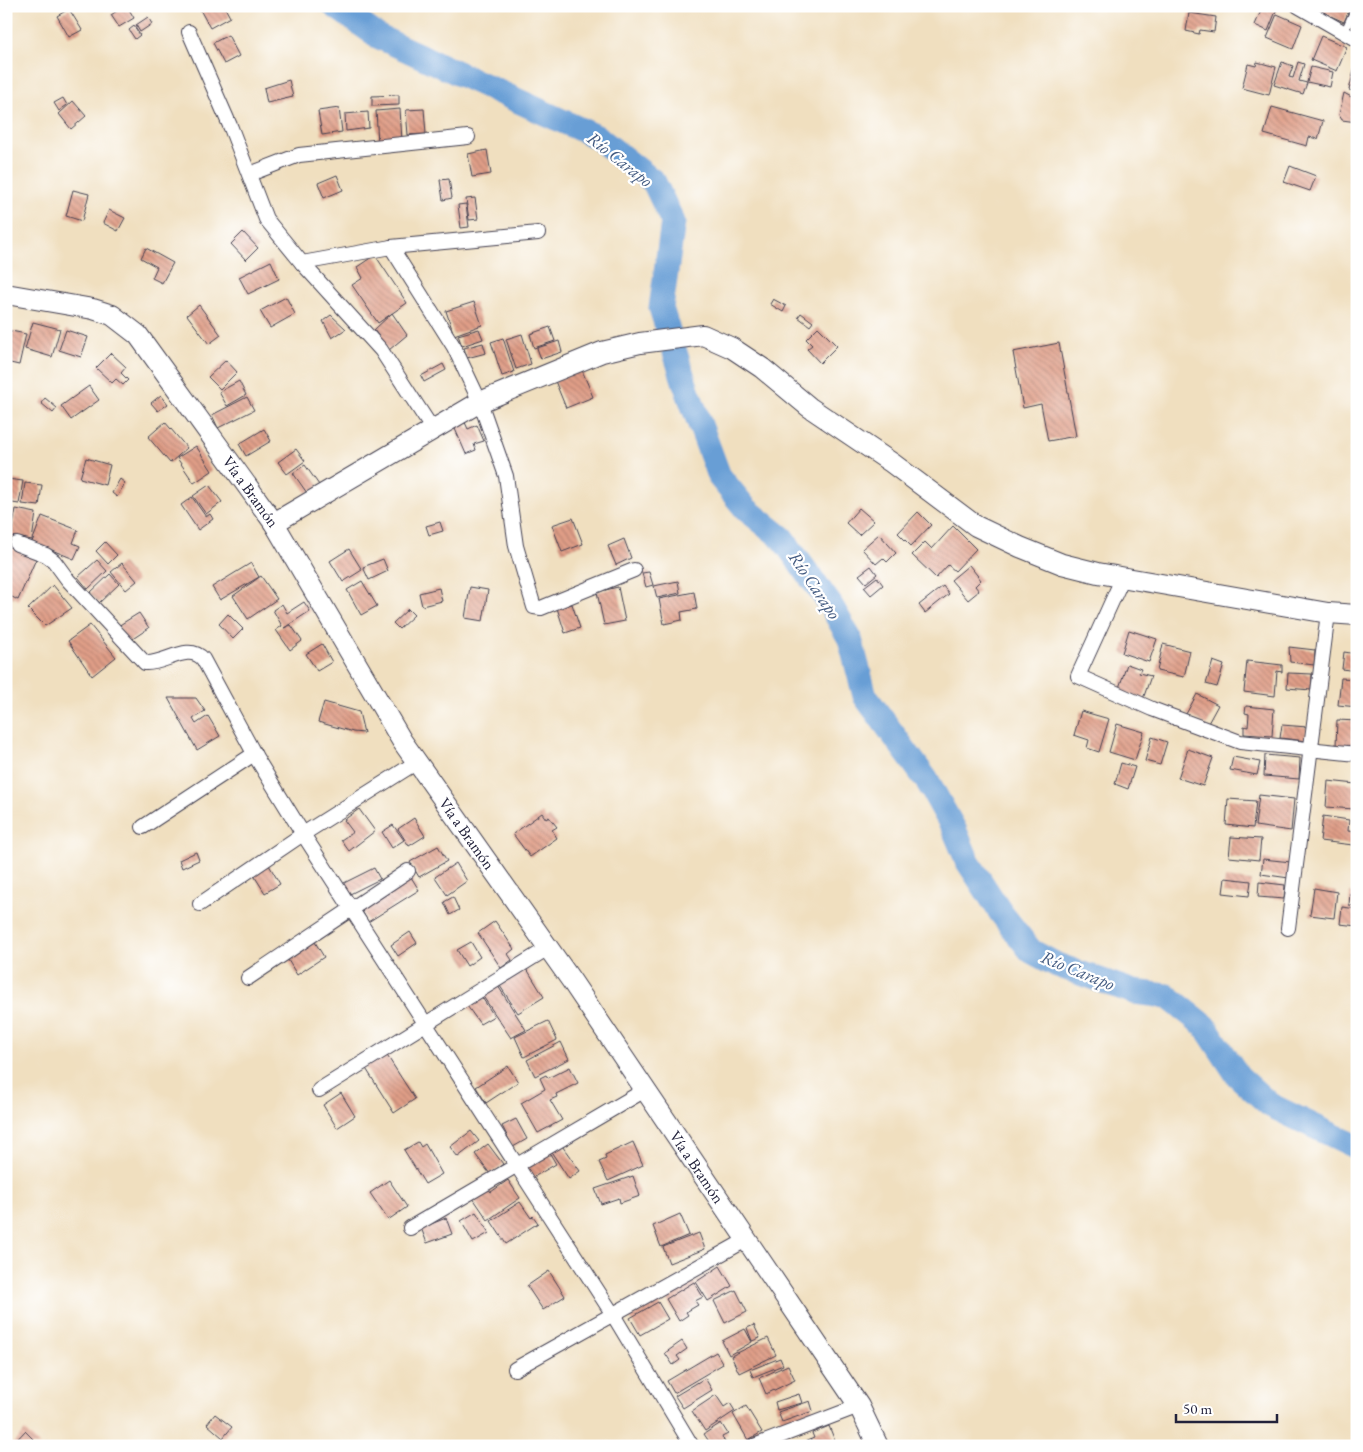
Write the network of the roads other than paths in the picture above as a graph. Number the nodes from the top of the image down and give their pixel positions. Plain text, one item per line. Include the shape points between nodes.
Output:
1 (1298, 6) edge
2 (1356, 6) edge
3 (189, 32) dead end
4 (1344, 33) junction
5 (1357, 40) edge
6 (468, 137) dead end
7 (250, 174) junction
8 (538, 233) dead end
9 (391, 247) junction
10 (302, 263) junction
11 (6, 294) edge
12 (480, 402) junction
13 (433, 430) junction
14 (274, 523) junction
15 (17, 544) dead end
16 (634, 570) dead end
17 (1123, 577) junction
18 (1328, 613) junction
19 (1357, 615) edge
20 (1310, 750) junction
21 (254, 754) junction
22 (1357, 754) edge
23 (417, 762) junction
24 (143, 827) dead end
25 (303, 834) junction
26 (408, 871) dead end
27 (200, 904) dead end
28 (352, 909) junction
29 (1288, 928) dead end
30 (548, 948) junction
31 (248, 978) dead end
32 (426, 1024) junction
33 (319, 1090) dead end
34 (645, 1090) junction
35 (517, 1166) junction
36 (410, 1228) dead end
37 (746, 1240) junction
38 (612, 1313) junction
39 (515, 1369) dead end
40 (859, 1406) junction
41 (692, 1446) edge
42 (754, 1446) edge
43 (878, 1446) edge

1 - 4 street
2 - 4 lane
3 - 7 street
4 - 5 street
6 - 7 street via 299,155
7 - 10 street via 266,219
8 - 9 street
9 - 10 street
9 - 12 street via 454,347
10 - 13 street via 381,350
11 - 14 street, Vía a Bramón via 93,309 112,315 138,335
12 - 13 street
12 - 16 street via 506,476 516,546 534,607 541,608
12 - 17 street via 602,352 640,342 703,335 732,348 762,368 809,407 892,463 976,526 1062,564
13 - 14 street
14 - 23 street, Vía a Bramón
15 - 21 street via 54,561 144,663 154,664 189,652 200,655
17 - 18 street
17 - 20 street via 1078,676 1152,709 1240,742
18 - 19 street
18 - 20 street
20 - 22 street
20 - 29 street
21 - 24 street
21 - 25 street
23 - 25 street
23 - 30 street, Vía a Bramón
25 - 27 street
25 - 28 street
26 - 28 street
28 - 31 street
28 - 32 street
30 - 32 street
30 - 34 street, Vía a Bramón
32 - 33 street
32 - 35 street
34 - 35 street
34 - 37 street, Vía a Bramón
35 - 36 street
35 - 38 street
37 - 38 street
37 - 40 street, Vía a Bramón
38 - 39 street
38 - 41 street
40 - 42 street
40 - 43 street, Vía a Bramón

